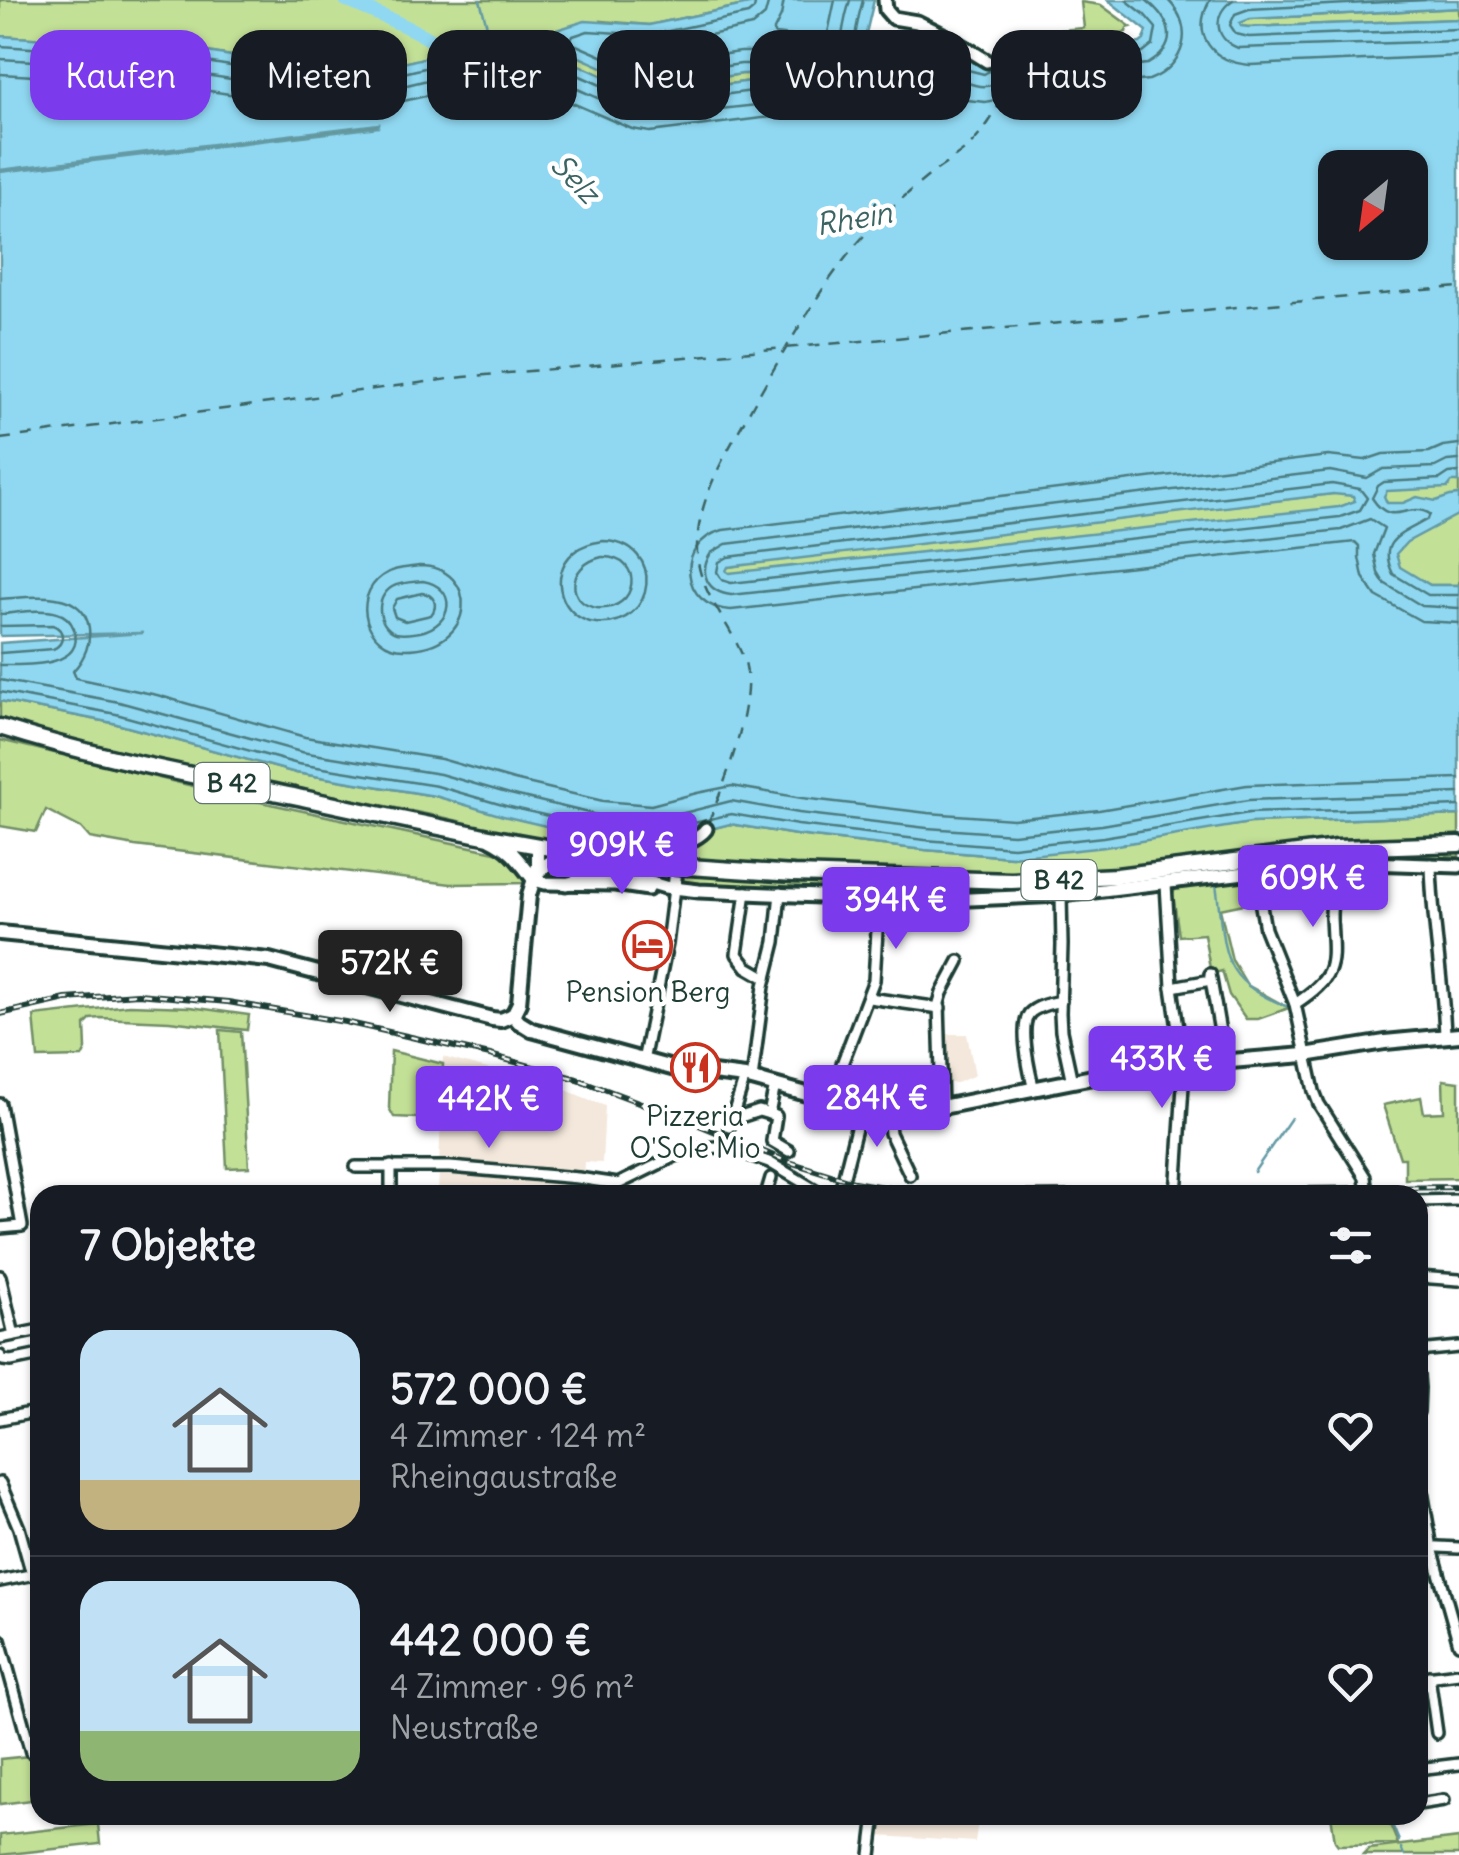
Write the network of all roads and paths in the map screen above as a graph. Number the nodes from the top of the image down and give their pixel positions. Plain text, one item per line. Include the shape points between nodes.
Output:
1 (885, 0) edge
2 (987, 62) dead end
3 (0, 727) edge
4 (706, 829) dead end
5 (488, 838) junction
6 (1459, 844) edge
7 (538, 847) junction
8 (573, 853) junction
9 (1338, 862) junction
10 (1431, 864) junction
11 (1459, 866) edge
12 (1255, 872) junction
13 (532, 874) junction
14 (1166, 884) junction
15 (674, 888) junction
16 (746, 892) junction
17 (780, 893) junction
18 (1061, 896) junction
19 (879, 898) junction
20 (0, 933) edge
21 (959, 961) dead end
22 (766, 978) junction
23 (1172, 986) junction
24 (869, 998) junction
25 (1060, 1002) junction
26 (1295, 1004) junction
27 (940, 1008) junction
28 (514, 1016) junction
29 (1452, 1035) edge
30 (1304, 1055) junction
31 (642, 1061) junction
32 (1225, 1061) junction
33 (1184, 1064) junction
34 (749, 1078) junction
35 (1072, 1082) junction
36 (774, 1085) junction
37 (1034, 1090) junction
38 (835, 1102) junction
39 (0, 1105) edge
40 (942, 1107) junction
41 (861, 1108) junction
42 (888, 1113) junction
43 (769, 1114) junction
44 (789, 1151) dead end
45 (390, 1166) junction
46 (356, 1167) dead end
47 (910, 1175) dead end
48 (771, 1178) dead end
49 (618, 1184) joint
50 (391, 1185) edge
51 (769, 1185) edge
52 (808, 1185) edge
53 (842, 1185) edge
54 (1177, 1185) edge
55 (1366, 1185) edge
56 (1459, 1200) edge
57 (1428, 1201) edge
58 (0, 1228) edge
59 (0, 1276) edge
60 (1428, 1278) edge
61 (1459, 1280) edge
62 (30, 1332) edge
63 (14, 1335) junction
64 (0, 1338) edge
65 (1459, 1347) edge
66 (1428, 1350) edge
67 (0, 1356) edge
68 (30, 1357) edge
69 (30, 1413) edge
70 (0, 1420) edge
71 (0, 1482) edge
72 (1428, 1527) edge
73 (1428, 1547) edge
74 (1432, 1548) junction
75 (1459, 1548) edge
76 (30, 1557) edge
77 (30, 1574) edge
78 (0, 1581) edge
79 (0, 1640) edge
80 (1459, 1644) edge
81 (1459, 1673) edge
82 (1428, 1676) edge
83 (1428, 1699) edge
84 (1436, 1734) dead end
85 (30, 1748) edge
86 (1459, 1764) edge
87 (1428, 1769) edge
88 (1444, 1800) dead end
89 (1428, 1802) edge
90 (875, 1825) edge
91 (871, 1855) edge

1 - 2 street via 893,18 917,22
3 - 5 main road, B 42
4 - 15 street via 683,846
5 - 7 main road, B 42
5 - 13 main road via 511,850
6 - 8 main road, B 42, bridge via 1336,848 1026,881 794,874
7 - 8 main road, B 42
7 - 13 main road
8 - 13 main road
9 - 10 street
9 - 12 street
9 - 26 street via 1334,956 1322,983
10 - 11 street
10 - 29 street
12 - 14 street
12 - 26 street via 1265,929
13 - 15 street via 541,882 620,876
13 - 28 main road
14 - 18 street
14 - 23 street
15 - 16 street
15 - 31 street
16 - 17 street
16 - 22 street via 737,954
17 - 19 street
17 - 22 street
18 - 19 street
18 - 25 street
19 - 24 street
20 - 28 main road via 269,960 492,1020
21 - 27 street
22 - 34 street
23 - 32 street via 1211,977
23 - 33 street
24 - 27 street
24 - 38 street via 842,1064
25 - 35 street
25 - 37 street via 1028,1016
26 - 30 street
27 - 40 street
28 - 31 main road via 532,1030
29 - 30 main road
30 - 32 main road
30 - 55 street via 1319,1104
31 - 34 main road
32 - 33 main road
33 - 35 main road
33 - 54 street
34 - 36 main road
34 - 43 street via 730,1123 759,1111
35 - 37 main road
36 - 38 main road
36 - 43 street
37 - 40 main road
38 - 41 main road
39 - 58 street via 22,1226
40 - 42 main road
41 - 42 main road
41 - 53 street
42 - 47 street
43 - 44 street via 776,1116 772,1141
45 - 46 street
45 - 49 street
45 - 50 street
48 - 51 street
49 - 52 street via 708,1146 779,1167
56 - 57 street
59 - 63 street
60 - 61 street
62 - 63 street
63 - 64 street
65 - 66 street
67 - 68 street via 11,1362
69 - 70 street
71 - 76 street
72 - 74 street
73 - 74 street
74 - 75 street
74 - 80 street
77 - 78 street
79 - 85 street
81 - 82 street
83 - 84 street
86 - 87 street
88 - 89 street
90 - 91 street

